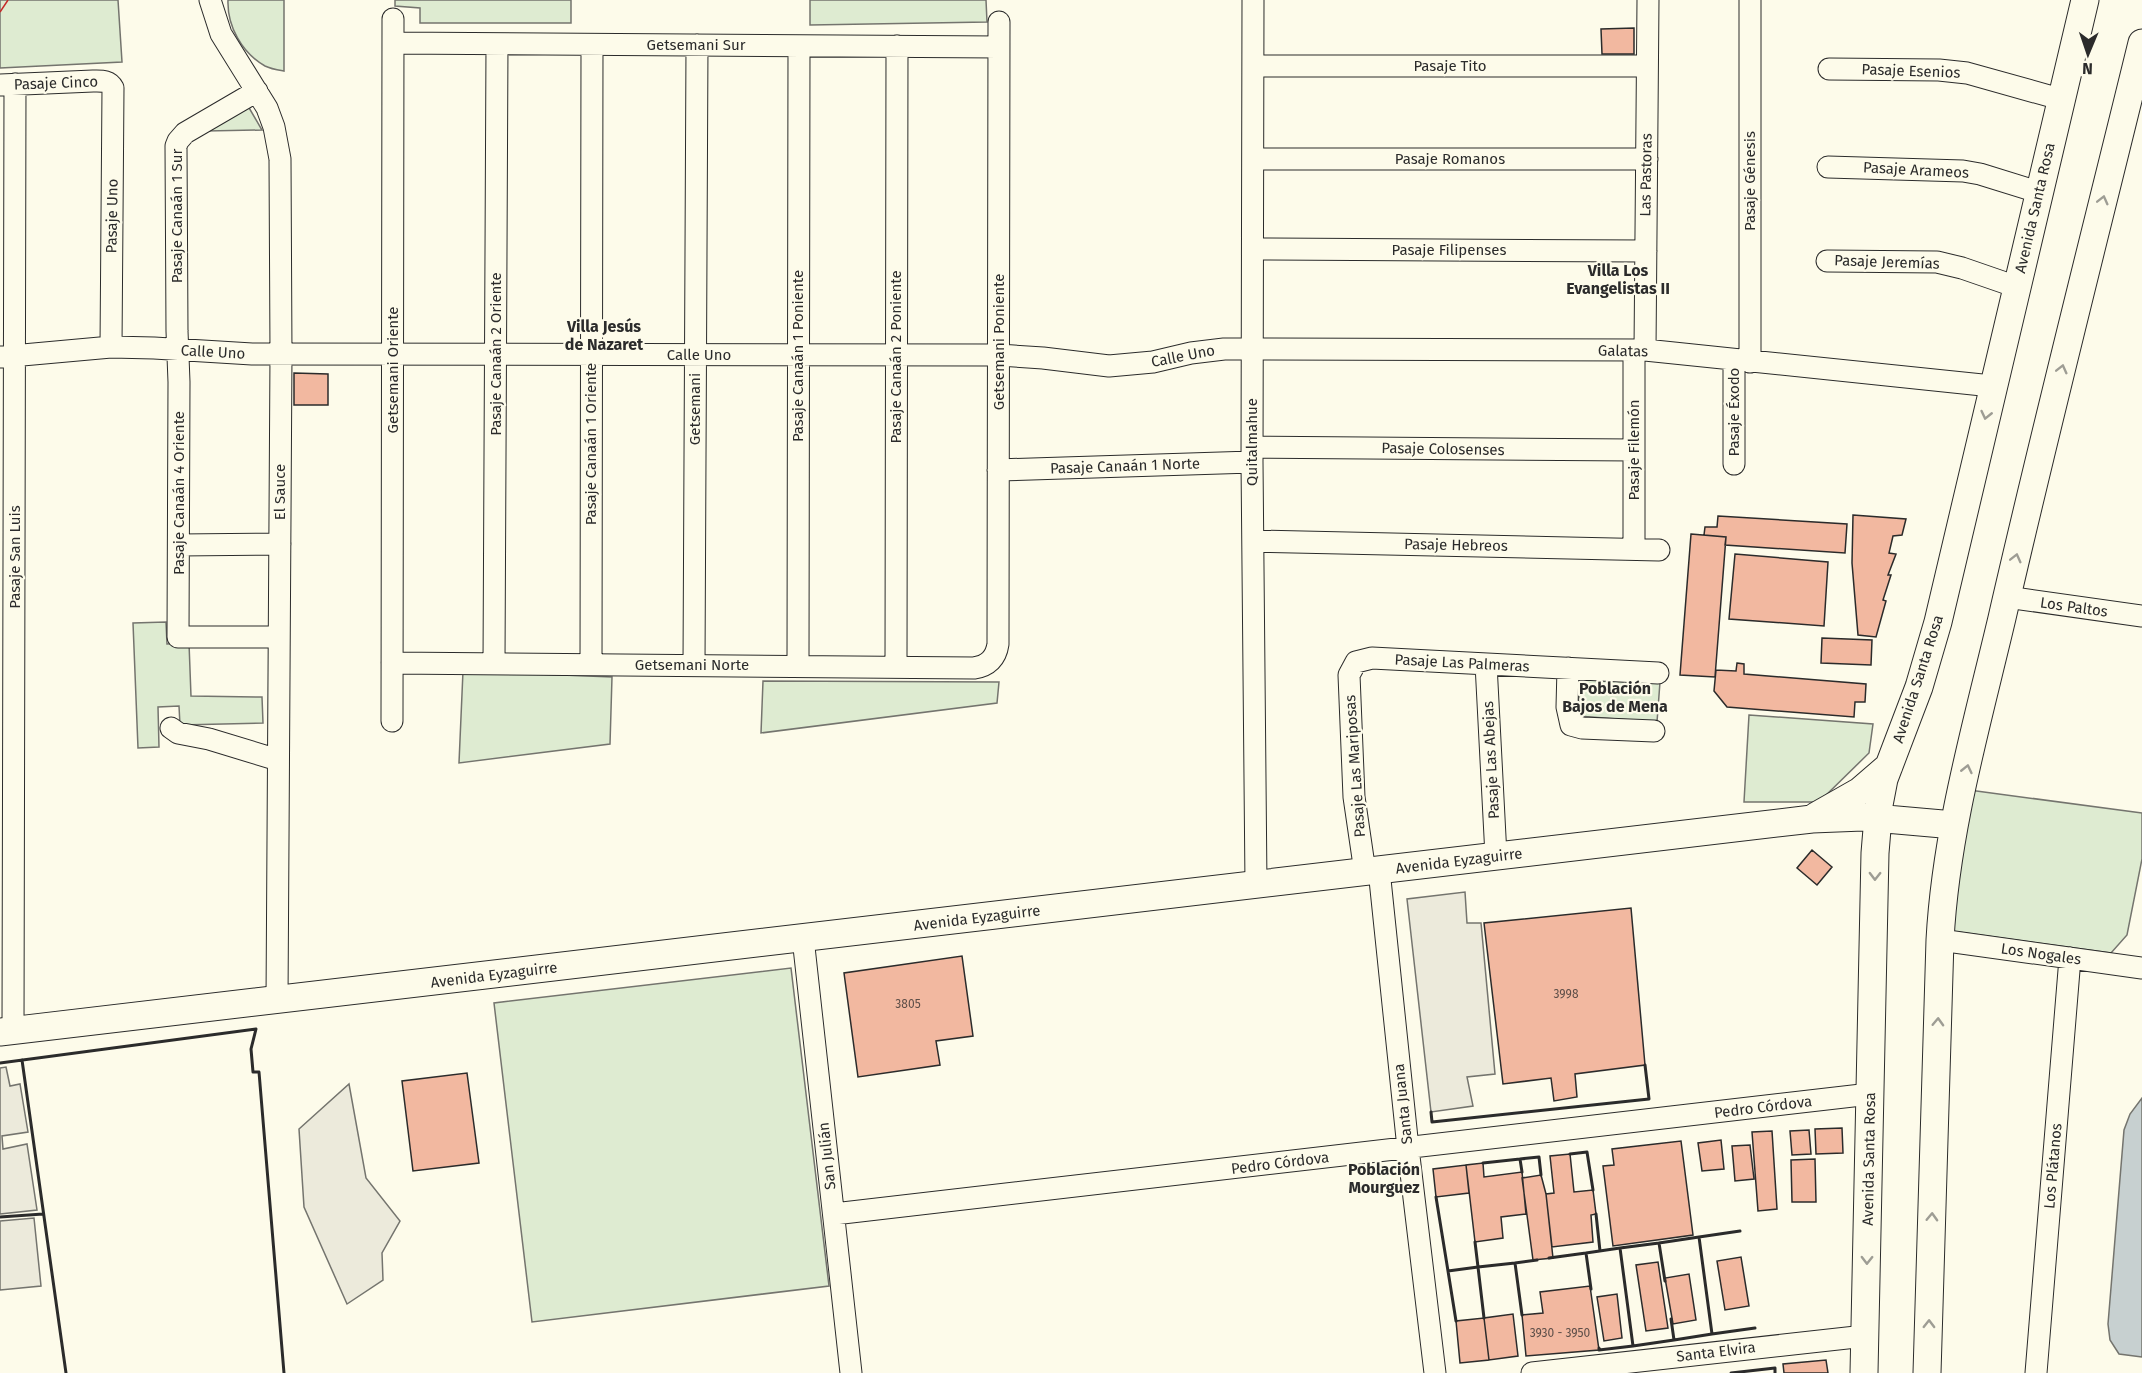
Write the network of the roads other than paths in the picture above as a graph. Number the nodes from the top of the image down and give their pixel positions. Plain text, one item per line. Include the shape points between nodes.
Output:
1 (210, 0) edge
2 (1253, 0) edge
3 (1648, 0) edge
4 (1750, 0) edge
5 (2085, 0) edge
6 (393, 19) dead end
7 (999, 22) dead end
8 (393, 43) junction
9 (2142, 43) edge
10 (497, 44) junction
11 (592, 45) junction
12 (697, 45) junction
13 (799, 46) junction
14 (897, 46) junction
15 (999, 47) junction
16 (1253, 66) junction
17 (1647, 66) junction
18 (1830, 69) dead end
19 (8, 84) edge
20 (111, 85) joint
21 (257, 91) junction
22 (2060, 99) junction
23 (1253, 159) junction
24 (1647, 159) junction
25 (1828, 166) dead end
26 (2038, 192) junction
27 (1252, 249) junction
28 (1646, 251) junction
29 (1827, 261) dead end
30 (2016, 286) junction
31 (111, 347) junction
32 (1252, 349) junction
33 (177, 350) junction
34 (1639, 350) junction
35 (281, 354) junction
36 (393, 354) junction
37 (496, 354) junction
38 (591, 355) junction
39 (696, 355) junction
40 (798, 355) junction
41 (896, 355) junction
42 (8, 356) edge
43 (999, 356) junction
44 (1742, 361) junction
45 (1992, 386) junction
46 (1634, 450) junction
47 (1252, 455) junction
48 (1734, 464) dead end
49 (998, 470) junction
50 (1252, 540) junction
51 (280, 544) junction
52 (178, 545) junction
53 (1634, 549) junction
54 (1659, 550) dead end
55 (2007, 597) junction
56 (2142, 616) edge
57 (279, 637) junction
58 (991, 661) joint
59 (1356, 662) joint
60 (392, 663) junction
61 (494, 663) junction
62 (591, 664) junction
63 (1486, 664) junction
64 (694, 665) junction
65 (798, 666) junction
66 (896, 667) junction
67 (1568, 668) junction
68 (1658, 673) dead end
69 (392, 721) dead end
70 (171, 728) dead end
71 (1654, 731) dead end
72 (278, 760) junction
73 (1889, 766) junction
74 (1877, 818) junction
75 (1812, 819) junction
76 (1954, 825) junction
77 (1496, 856) junction
78 (1372, 871) junction
79 (1256, 885) junction
80 (803, 938) junction
81 (1940, 940) junction
82 (2070, 958) junction
83 (2142, 968) edge
84 (277, 1001) junction
85 (7, 1031) edge
86 (1870, 1094) junction
87 (1408, 1148) junction
88 (834, 1214) junction
89 (1865, 1336) junction
90 (851, 1373) edge
91 (1436, 1373) edge
92 (1532, 1373) edge
93 (1864, 1373) edge
94 (1928, 1373) edge
95 (2036, 1373) edge

1 - 21 street, El Sauce via 221,34
2 - 16 street, Quitalmahue
3 - 17 street, Las Pastoras
4 - 44 street, Pasaje Génesis
5 - 22 main road, Avenida Santa Rosa
6 - 8 street, Getsemani Oriente
7 - 15 street, Getsemani Poniente
8 - 10 street, Getsemani Sur
8 - 36 street, Getsemani Oriente
55 -> 9 main road
10 - 11 street, Getsemani Sur
10 - 37 street, Pasaje Canaán 2 Oriente
11 - 12 street, Getsemani Sur
11 - 38 street, Pasaje Canaán 1 Oriente
12 - 13 street, Getsemani Sur
12 - 39 street, Getsemani
13 - 14 street, Getsemani Sur
13 - 40 street, Pasaje Canaán 1 Poniente
14 - 15 street, Getsemani Sur
14 - 41 street, Pasaje Canaán 2 Poniente
15 - 43 street, Getsemani Poniente
16 - 17 street, Pasaje Tito
16 - 23 street, Quitalmahue
17 - 24 street, Las Pastoras
18 - 22 street, Pasaje Esenios via 1953,71
19 - 20 street, Pasaje Cinco via 105,81
19 - 42 street, Pasaje San Luis
20 - 31 street, Pasaje Uno
21 - 33 street, Pasaje Canaán 1 Sur via 185,133 176,146
21 - 35 street, El Sauce via 274,127 280,159
22 - 26 main road, Avenida Santa Rosa
23 - 24 street, Pasaje Romanos
23 - 27 street, Quitalmahue
24 - 28 street, Las Pastoras
25 - 26 street, Pasaje Arameos via 1963,171
26 - 30 main road, Avenida Santa Rosa
27 - 28 street, Pasaje Filipenses
27 - 32 street, Quitalmahue
28 - 34 street, Las Pastoras
29 - 30 street, Pasaje Jeremías via 1938,262
30 - 45 main road, Avenida Santa Rosa
31 - 33 street, Calle Uno
31 - 42 street, Calle Uno
32 - 34 street, Galatas
32 - 43 street, Calle Uno via 1216,349 1109,366
32 - 47 street, Quitalmahue
33 - 35 street, Calle Uno
33 - 52 street, Pasaje Canaán 4 Oriente
34 - 44 street, Galatas
34 - 46 street, Pasaje Filemón
35 - 36 street, Calle Uno
35 - 51 street, El Sauce
36 - 37 street, Calle Uno
36 - 60 street, Getsemani Oriente
37 - 38 street, Calle Uno
37 - 61 street, Pasaje Canaán 2 Oriente
38 - 39 street, Calle Uno
38 - 62 street, Pasaje Canaán 1 Oriente
39 - 40 street, Calle Uno
39 - 64 street, Getsemani
40 - 41 street, Calle Uno
40 - 65 street, Pasaje Canaán 1 Poniente
41 - 43 street, Calle Uno
41 - 66 street, Pasaje Canaán 2 Poniente
42 - 85 street, Pasaje San Luis
43 - 49 street, Getsemani Poniente
44 - 45 street, Galatas
44 - 48 street, Pasaje Éxodo
45 -> 73 main road, Avenida Santa Rosa via 1938,622
46 - 47 street, Pasaje Colosenses
46 - 53 street, Pasaje Filemón
47 - 49 street, Pasaje Canaán 1 Norte
47 - 50 street, Quitalmahue
49 - 58 street, Getsemani Poniente via 998,644
50 - 53 street, Pasaje Hebreos
50 - 79 street, Quitalmahue
51 - 52 street
51 - 57 street, El Sauce
52 - 57 street, Pasaje Canaán 4 Oriente via 178,637
53 - 54 street, Pasaje Hebreos
55 - 56 street, Los Paltos
76 -> 55 main road
57 - 72 street, El Sauce
58 - 66 street, Getsemani Norte via 974,668
59 - 63 street, Pasaje Las Palmeras via 1372,658
59 - 78 street, Pasaje Las Mariposas via 1349,675 1354,797
60 - 61 street, Getsemani Norte
60 - 69 street, Getsemani Oriente
61 - 62 street, Getsemani Norte
62 - 64 street, Getsemani Norte
63 - 67 street, Pasaje Las Palmeras
63 - 77 street, Pasaje Las Abejas
64 - 65 street, Getsemani Norte
65 - 66 street, Getsemani Norte
67 - 68 street, Pasaje Las Palmeras
67 - 71 street via 1566,707 1571,725
70 - 72 street via 186,736
72 - 84 street, El Sauce
73 - 74 main road, Avenida Santa Rosa
73 - 75 main road via 1860,791
74 - 75 main road, Avenida Eyzaguirre
74 - 76 main road, Avenida Eyzaguirre
74 -> 86 main road, Avenida Santa Rosa
75 - 77 main road, Avenida Eyzaguirre
76 - 81 main road
77 - 78 main road, Avenida Eyzaguirre
78 - 79 main road, Avenida Eyzaguirre
78 - 87 street, Santa Juana
79 - 80 main road, Avenida Eyzaguirre
80 - 84 main road, Avenida Eyzaguirre
80 - 88 street, San Julián
81 - 82 street, Los Nogales
94 -> 81 main road
82 - 83 street, Los Nogales
82 - 95 street, Los Plátanos
84 - 85 main road, Avenida Eyzaguirre
86 - 87 street, Pedro Córdova
86 -> 89 main road, Avenida Santa Rosa
87 - 88 street, Pedro Córdova
87 - 91 street, Santa Juana
88 - 90 street, San Julián
89 - 92 street, Santa Elvira
89 - 93 main road, Avenida Santa Rosa

